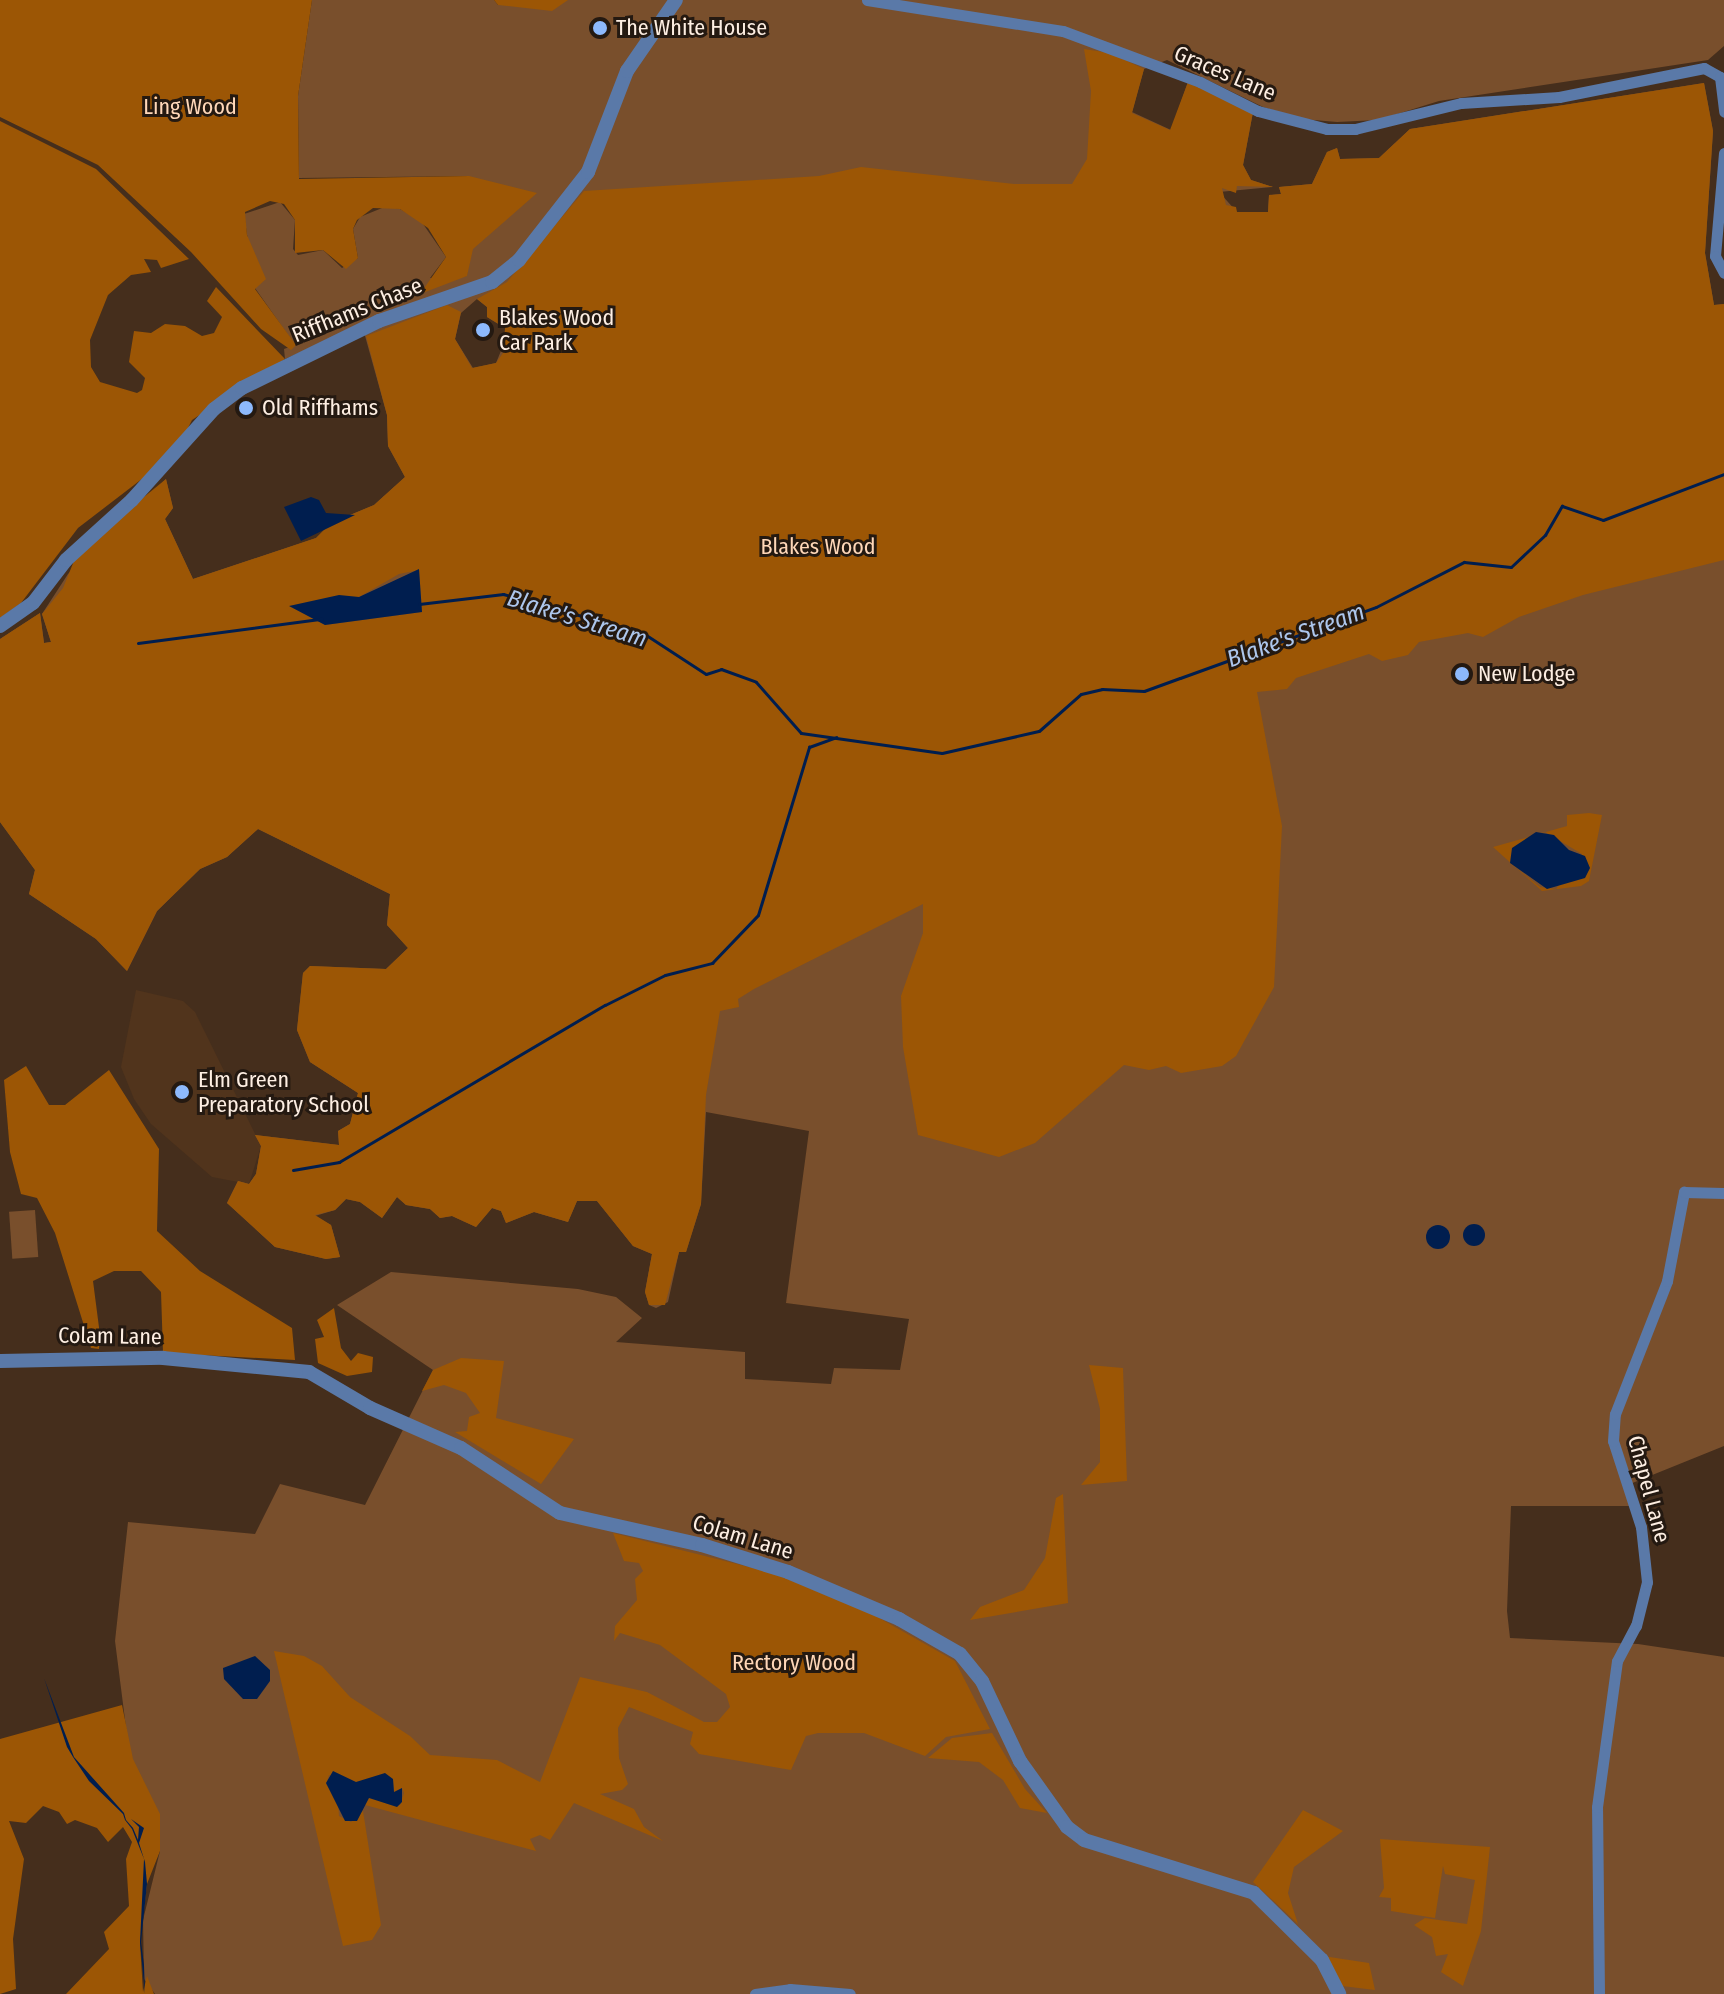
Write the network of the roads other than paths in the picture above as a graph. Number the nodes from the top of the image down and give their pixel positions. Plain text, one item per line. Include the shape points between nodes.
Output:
1 (676, 0) edge
2 (867, 0) edge
3 (1724, 112) edge
4 (1724, 153) edge
5 (1724, 273) edge
6 (0, 626) edge
7 (1724, 1193) edge
8 (0, 1361) edge
9 (755, 1994) edge
10 (850, 1994) edge
11 (1339, 1994) edge
12 (1599, 1994) edge

1 - 6 street, Riffhams Chase via 627,71 588,172 519,260 492,282 379,321 242,388 214,409 132,500 66,560 33,603
2 - 3 street, Graces Lane via 1063,31 1200,82 1258,111 1327,129 1355,129 1461,103 1559,97 1713,69 1720,77
4 - 5 street via 1715,256
7 - 12 street, Chapel Lane via 1684,1192 1667,1281 1613,1426 1647,1556 1647,1582 1636,1626 1617,1661 1597,1807
8 - 11 street, Colam Lane via 163,1358 309,1372 370,1408 461,1448 560,1513 743,1558 899,1619 960,1654 975,1672 1020,1761 1067,1827 1084,1840 1254,1893 1322,1960
9 - 10 street via 790,1989

